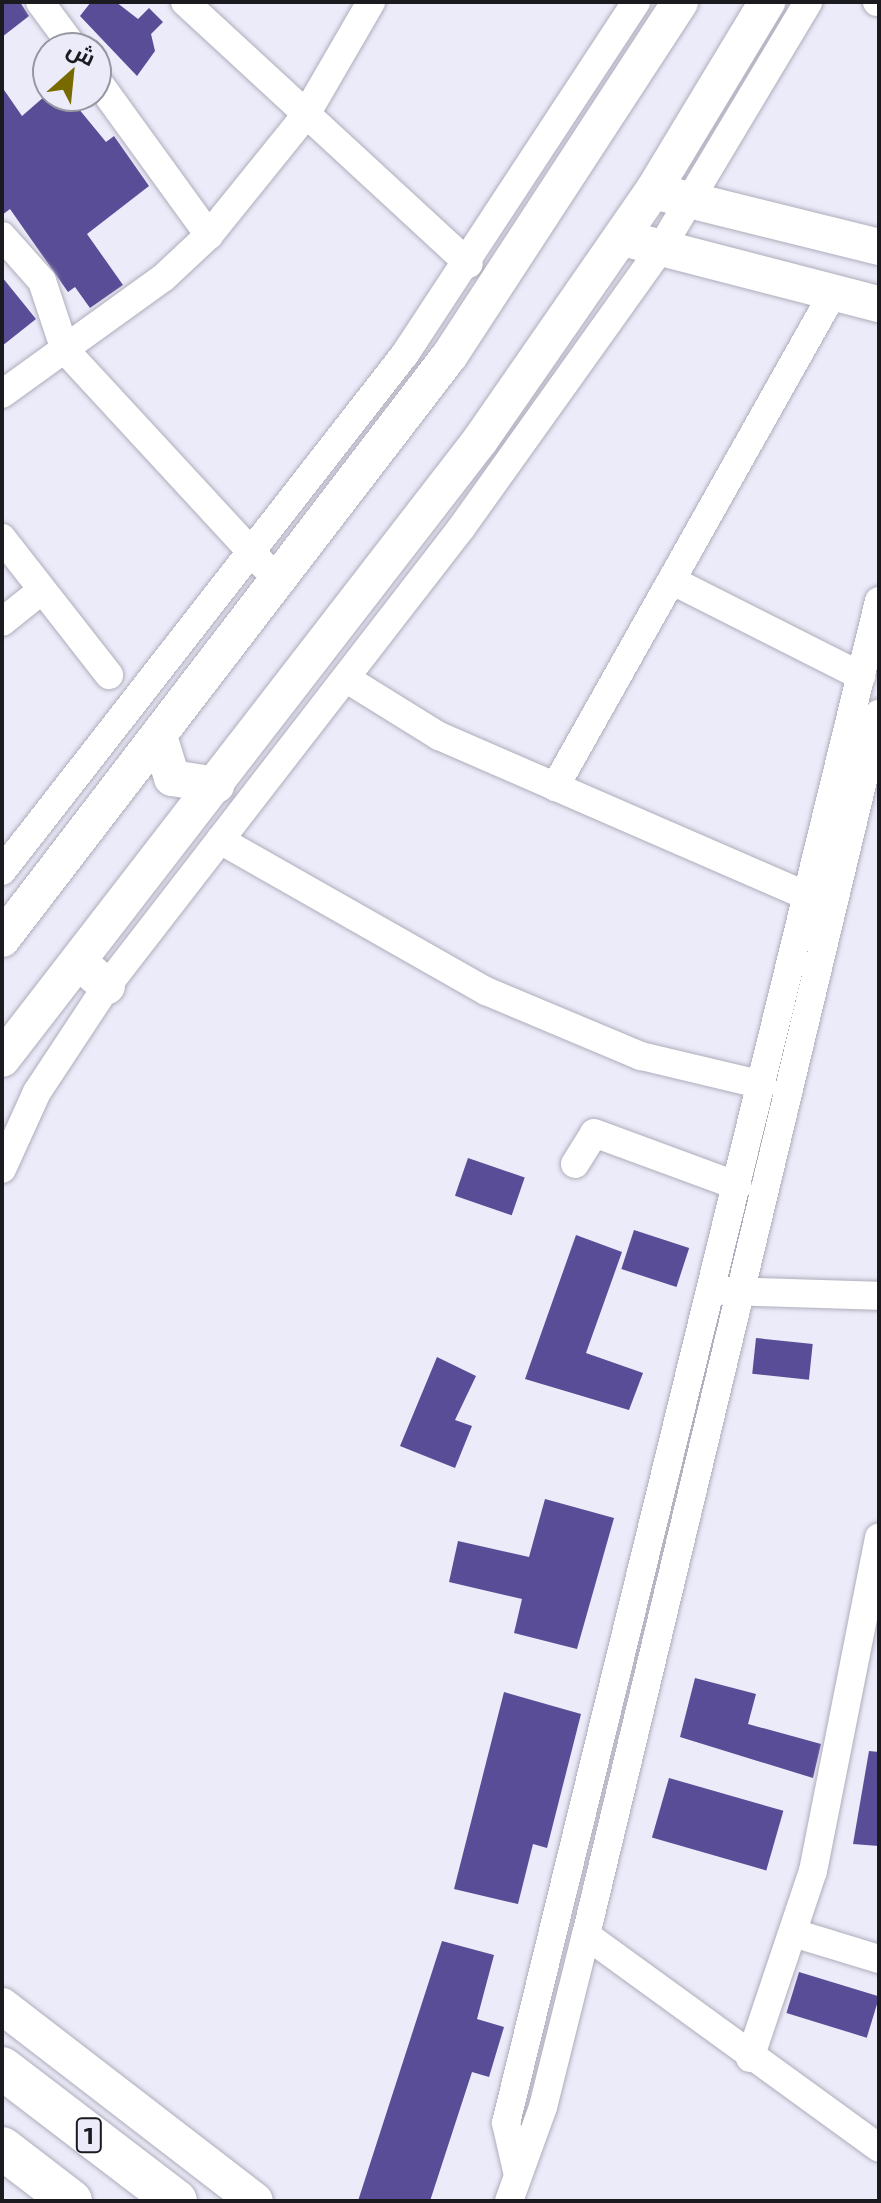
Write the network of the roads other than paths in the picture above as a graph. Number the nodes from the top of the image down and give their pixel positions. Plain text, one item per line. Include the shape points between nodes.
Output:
1 (40, 2) edge
2 (185, 2) edge
3 (371, 2) edge
4 (636, 2) edge
5 (680, 2) edge
6 (767, 2) edge
7 (808, 2) edge
8 (62, 32) edge
9 (112, 101) edge
10 (305, 116) junction
11 (653, 191) junction
12 (692, 200) junction
13 (209, 235) junction
14 (2, 236) edge
15 (623, 238) junction
16 (879, 247) edge
17 (661, 248) junction
18 (469, 264) junction
19 (833, 293) junction
20 (879, 304) edge
21 (65, 350) junction
22 (2, 394) edge
23 (2, 538) edge
24 (252, 552) junction
25 (278, 581) junction
26 (673, 581) junction
27 (42, 590) junction
28 (879, 601) edge
29 (2, 622) edge
30 (109, 675) dead end
31 (861, 676) junction
32 (347, 679) junction
33 (879, 714) edge
34 (159, 736) junction
35 (874, 762) edge
36 (216, 785) junction
37 (555, 787) junction
38 (220, 840) junction
39 (2, 871) edge
40 (809, 897) junction
41 (2, 939) edge
42 (79, 962) junction
43 (107, 986) junction
44 (2, 1059) edge
45 (763, 1085) junction
46 (575, 1164) dead end
47 (2, 1169) edge
48 (738, 1186) junction
49 (726, 1291) junction
50 (879, 1296) edge
51 (879, 1543) edge
52 (797, 1934) junction
53 (586, 1935) junction
54 (879, 1959) edge
55 (2, 2006) edge
56 (750, 2058) junction
57 (2, 2068) edge
58 (2, 2148) edge
59 (879, 2148) edge
60 (517, 2171) junction
61 (71, 2201) edge
62 (176, 2201) edge
63 (255, 2201) edge
64 (509, 2201) edge

1 - 8 street
2 - 10 street
3 - 10 street
4 - 18 street
5 - 25 main road via 490,299
6 - 11 main road
7 - 12 street
9 - 13 street
10 - 13 street
10 - 18 street
11 - 12 main road
11 - 15 main road
12 - 16 main road
12 - 17 street
13 - 21 street
14 - 21 street via 42,281
15 - 17 main road
15 - 36 main road via 481,439
17 - 19 main road
17 - 32 street
18 - 24 street
19 - 20 main road
19 - 26 street
21 - 22 street
21 - 24 street
23 - 27 street
24 - 25 street
24 - 39 street
25 - 34 main road
26 - 31 street
26 - 37 street
27 - 29 street
27 - 30 street
28 - 31 street
31 - 40 street
32 - 37 street via 439,736
32 - 38 street
33 - 35 street
34 - 36 main road via 172,778
34 - 41 main road
35 - 49 street
36 - 42 main road
37 - 40 street
38 - 43 street
38 - 45 street via 486,991 641,1056
40 - 45 street
42 - 43 main road
42 - 44 main road
43 - 47 street via 37,1092
45 - 48 street
46 - 48 street via 594,1133
48 - 49 street
49 - 50 street
49 - 53 street
49 - 60 street via 506,2123
51 - 52 street
52 - 54 street
52 - 56 street
53 - 56 street
53 - 60 street via 543,2107
55 - 63 main road
56 - 59 street
57 - 62 highway, 1
58 - 61 highway, 1
60 - 64 street

